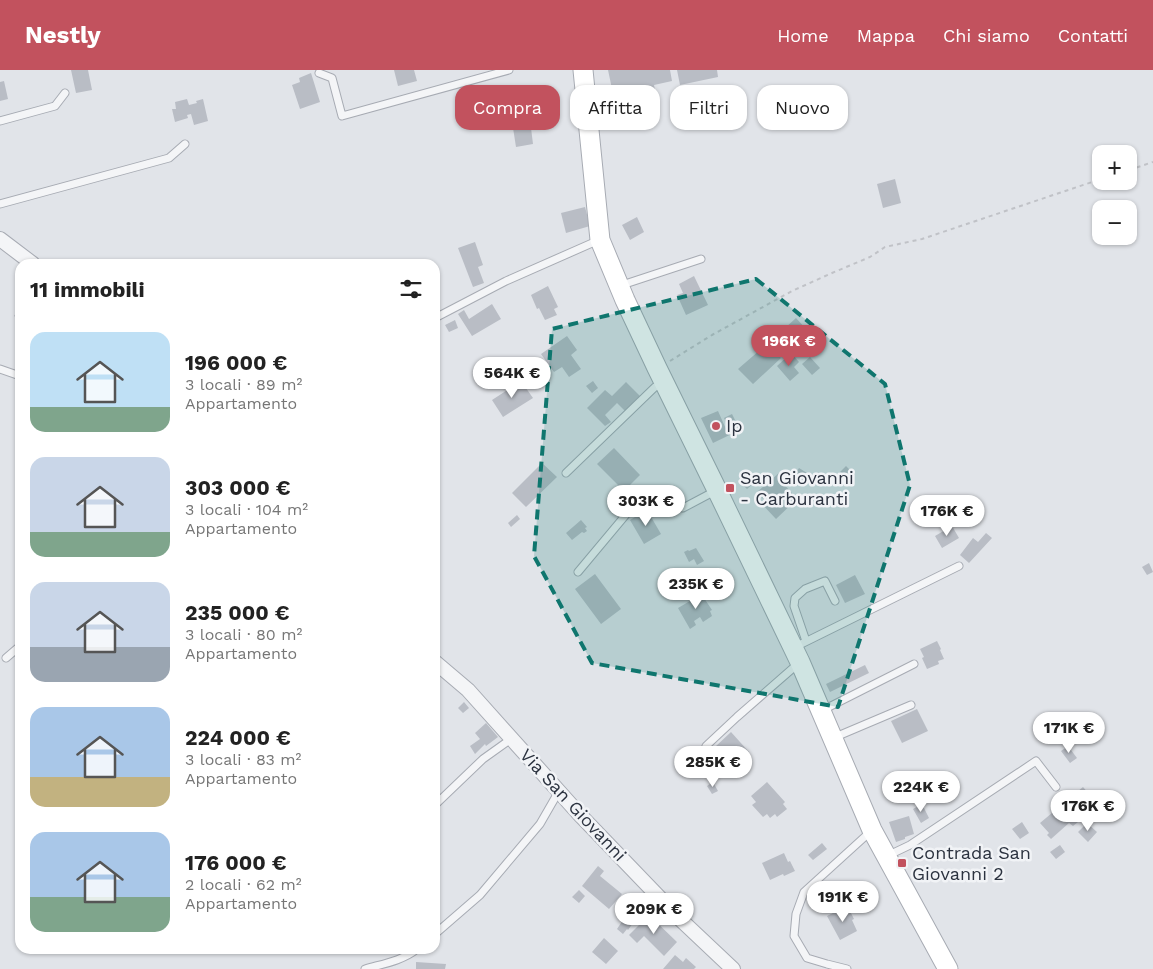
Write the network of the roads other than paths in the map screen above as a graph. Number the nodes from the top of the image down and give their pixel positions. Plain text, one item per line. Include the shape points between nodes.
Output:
1 (509, 70) edge
2 (583, 70) edge
3 (319, 73) dead end
4 (65, 93) dead end
5 (0, 121) edge
6 (185, 144) dead end
7 (0, 204) edge
8 (0, 239) edge
9 (600, 240) junction
10 (26, 259) edge
11 (701, 260) dead end
12 (619, 286) junction
13 (440, 315) edge
14 (0, 369) edge
15 (15, 374) edge
16 (661, 376) junction
17 (566, 473) dead end
18 (717, 490) junction
19 (959, 566) dead end
20 (578, 572) dead end
21 (835, 600) dead end
22 (15, 650) edge
23 (800, 650) junction
24 (6, 658) dead end
25 (914, 664) dead end
26 (440, 666) edge
27 (911, 705) dead end
28 (821, 711) junction
29 (511, 738) junction
30 (832, 738) junction
31 (706, 746) dead end
32 (1056, 787) dead end
33 (558, 791) junction
34 (440, 800) edge
35 (872, 830) junction
36 (886, 856) junction
37 (440, 930) edge
38 (411, 954) edge
39 (365, 969) edge
40 (733, 969) edge
41 (847, 969) edge
42 (948, 969) edge

1 - 3 lane via 342,116 332,78
2 - 9 main road
4 - 5 lane via 54,106
6 - 7 lane via 169,158
8 - 10 street
9 - 12 main road
9 - 13 lane via 506,281
11 - 12 lane
12 - 16 main road
14 - 15 lane
16 - 17 lane via 656,387
16 - 18 main road
18 - 20 lane via 683,508 648,502 634,505
18 - 23 main road
19 - 23 lane
21 - 23 lane via 825,581 805,589 795,598
22 - 24 lane
23 - 28 main road
23 - 31 lane
25 - 28 lane
26 - 29 street, Via San Giovanni via 468,690
27 - 30 lane
28 - 30 main road
29 - 33 street, Via San Giovanni
29 - 34 lane via 483,759
30 - 35 main road
32 - 36 lane via 1036,761 910,845
33 - 37 lane via 540,824 480,895
33 - 40 street, Via San Giovanni via 681,920
35 - 36 main road
35 - 41 lane via 804,892 796,914 794,936 807,958
36 - 42 main road
38 - 39 lane

